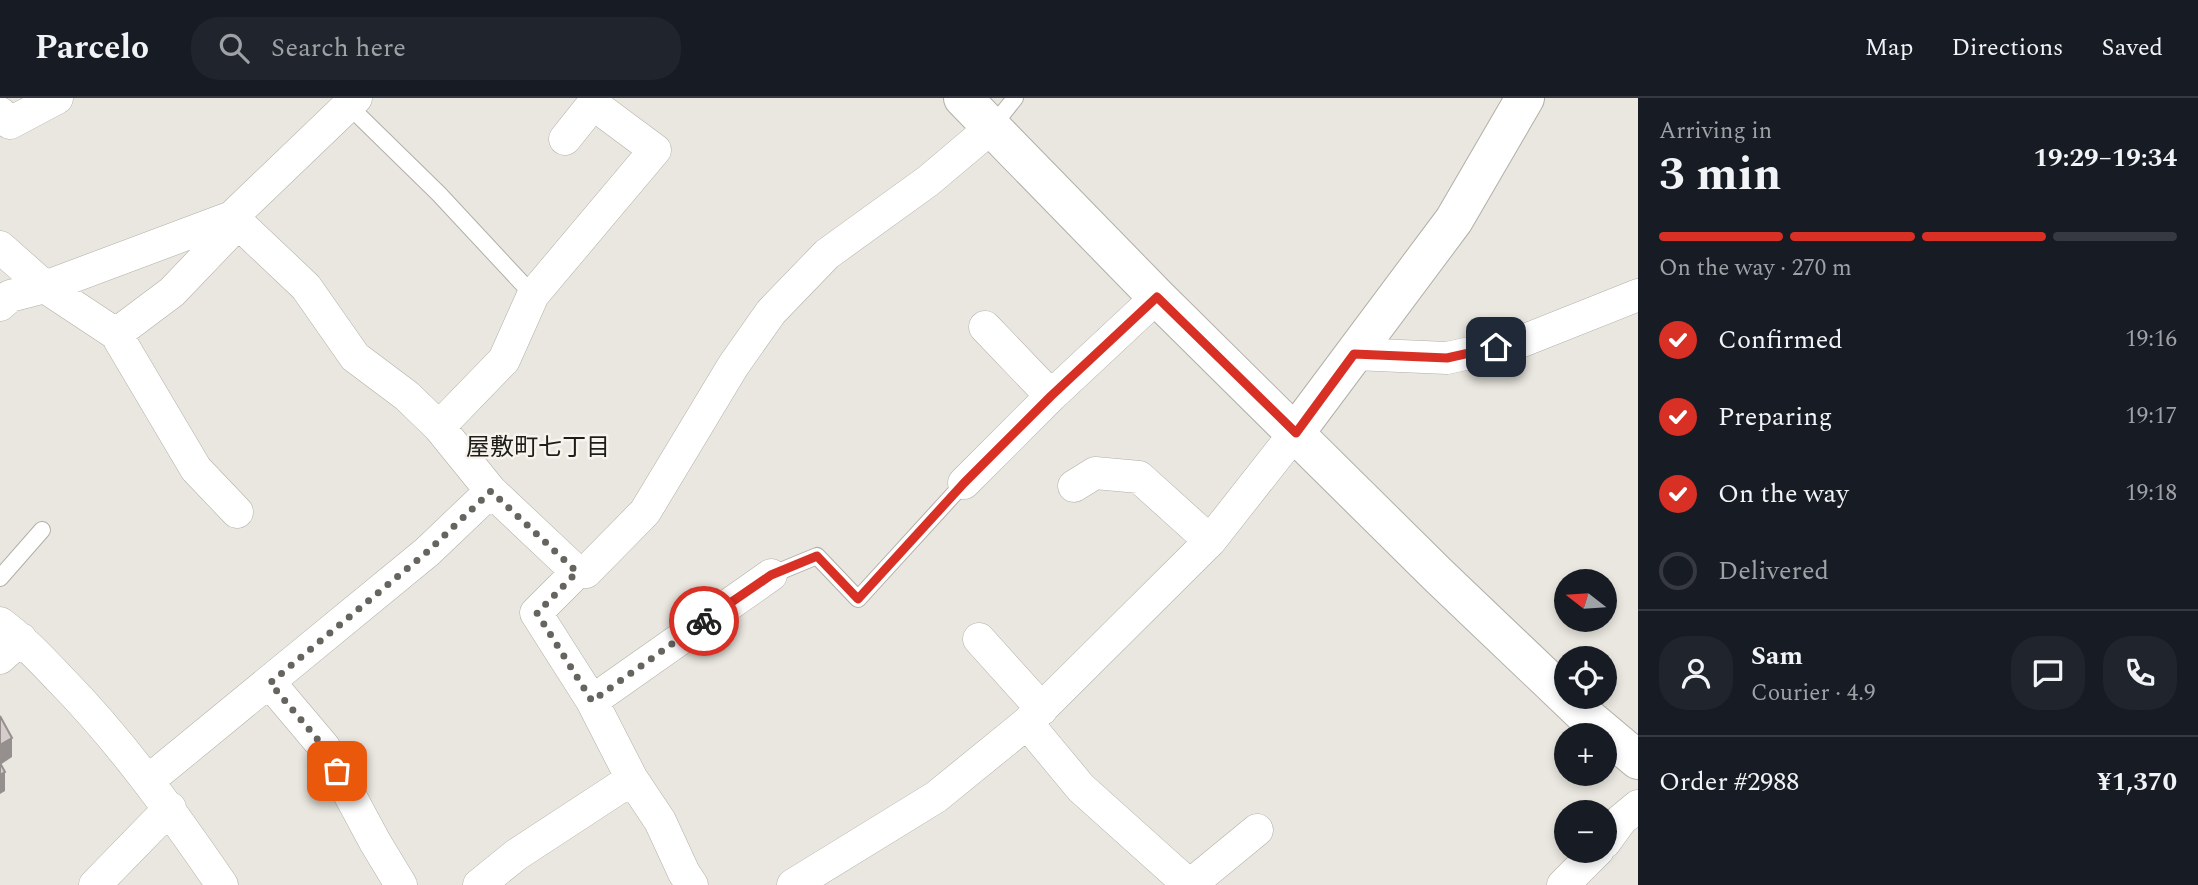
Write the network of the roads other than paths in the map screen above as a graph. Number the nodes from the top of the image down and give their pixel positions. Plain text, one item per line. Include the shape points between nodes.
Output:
1 (57, 98) edge
2 (963, 98) edge
3 (1525, 98) edge
4 (593, 101) edge
5 (342, 104) edge
6 (1003, 112) edge
7 (0, 113) edge
8 (565, 139) dead end
9 (236, 219) junction
10 (0, 247) edge
11 (45, 287) junction
12 (533, 295) junction
13 (1638, 295) edge
14 (1157, 297) junction
15 (0, 305) edge
16 (985, 327) dead end
17 (116, 334) junction
18 (1354, 354) junction
19 (1051, 396) junction
20 (439, 427) junction
21 (1296, 433) junction
22 (964, 483) joint
23 (1074, 486) dead end
24 (491, 491) junction
25 (237, 512) dead end
26 (42, 530) dead end
27 (1210, 541) junction
28 (577, 572) junction
29 (771, 575) joint
30 (0, 579) edge
31 (979, 639) dead end
32 (7, 640) edge
33 (270, 683) junction
34 (592, 701) junction
35 (1035, 716) junction
36 (1638, 760) edge
37 (632, 779) junction
38 (148, 781) junction
39 (1638, 806) edge
40 (170, 808) junction
41 (1617, 826) edge
42 (1257, 831) dead end
43 (1585, 863) edge
44 (95, 885) edge
45 (222, 885) edge
46 (401, 885) edge
47 (480, 885) edge
48 (692, 885) edge
49 (793, 885) edge
50 (1190, 885) edge
51 (1563, 885) edge

1 - 7 street via 10,123
2 - 6 street
3 - 18 street via 1454,220
4 - 8 street
4 - 12 street via 655,150
5 - 9 street
5 - 12 lane via 439,194
6 - 14 street
6 - 28 street via 928,181 827,254 771,312 645,512 586,572
9 - 11 street
9 - 17 street via 172,292
9 - 20 street via 306,287 355,357
10 - 11 street
11 - 15 street via 10,296
11 - 17 street
12 - 20 street via 503,360
13 - 18 street via 1520,342 1447,358
14 - 19 street
14 - 21 street
16 - 19 street
17 - 25 street via 196,469
18 - 21 street
19 - 22 street
20 - 24 street
21 - 27 street
21 - 36 street via 1588,718
22 - 29 lane via 858,599 817,556
23 - 27 street via 1095,473 1139,477
24 - 28 street
24 - 33 street via 427,552
26 - 30 lane
27 - 35 street
28 - 34 street via 537,613
29 - 34 street
31 - 35 street
32 - 38 street via 93,713
33 - 38 street
33 - 46 street via 324,747
34 - 37 street
35 - 49 street via 936,797
35 - 50 street via 1081,788
37 - 47 street via 516,855
37 - 48 street via 660,821
38 - 40 street
39 - 41 street
40 - 44 street
40 - 45 street
42 - 50 street
43 - 51 street

